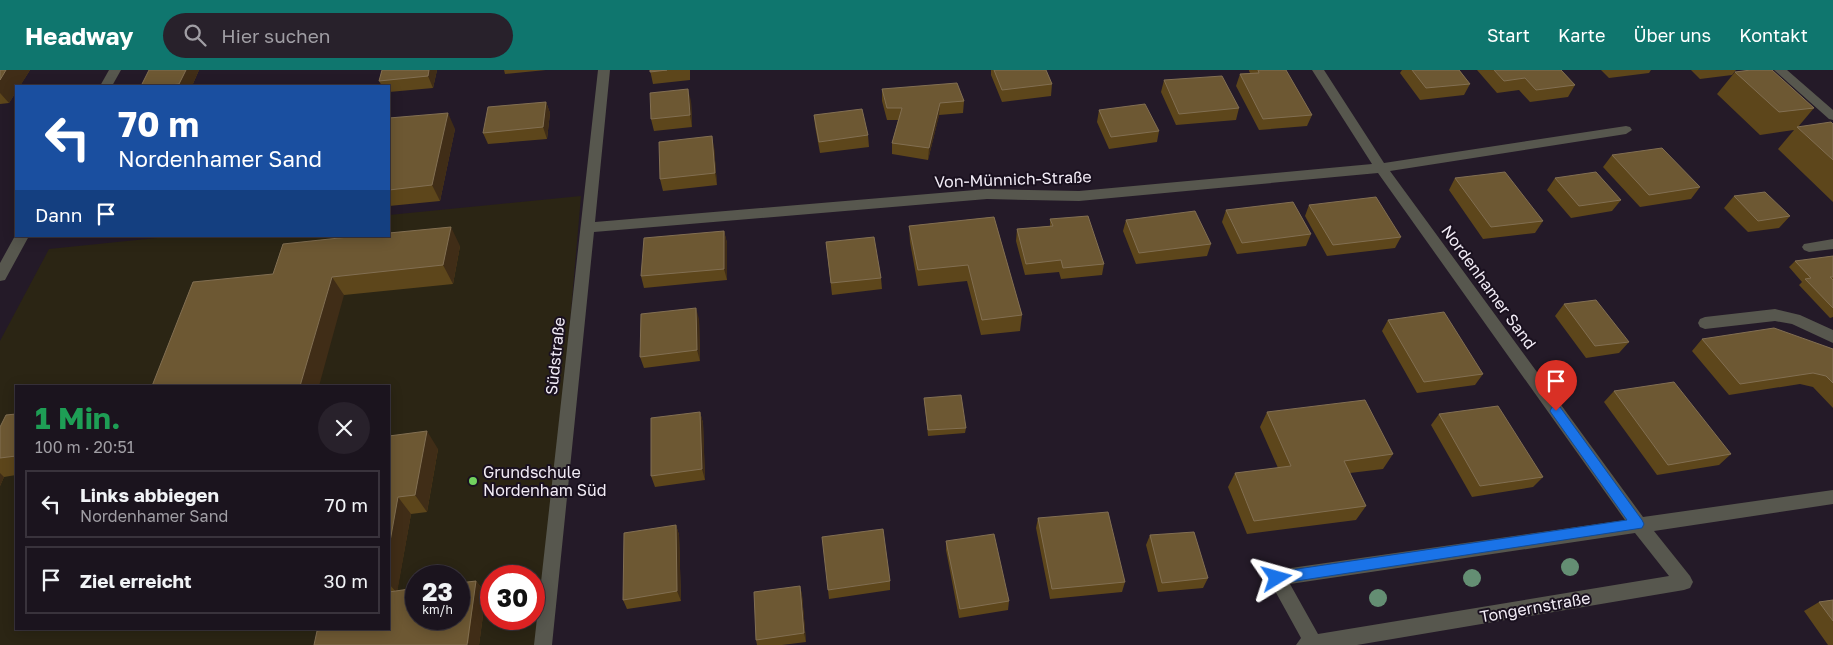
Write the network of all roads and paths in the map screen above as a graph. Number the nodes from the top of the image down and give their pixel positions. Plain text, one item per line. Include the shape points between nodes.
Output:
1 (115, 70) edge
2 (604, 70) edge
3 (1318, 70) edge
4 (1780, 70) edge
5 (107, 85) edge
6 (1833, 116) edge
7 (1626, 130) dead end
8 (1381, 168) junction
9 (586, 228) junction
10 (21, 237) edge
11 (1833, 244) edge
12 (1809, 247) dead end
13 (0, 276) edge
14 (1705, 323) dead end
15 (1833, 337) edge
16 (1833, 497) edge
17 (1638, 524) junction
18 (1310, 644) edge
19 (543, 645) edge

1 - 5 street
2 - 9 street, Südstraße
3 - 8 street, Nordenhamer Sand
4 - 6 street
7 - 8 street
8 - 9 street, Von-Münnich-Straße via 1079,196 987,194
8 - 17 street, Nordenhamer Sand
9 - 19 street, Südstraße
10 - 13 street
11 - 12 street
14 - 15 street via 1775,315 1795,319
16 - 17 street, Tongernstraße
17 - 18 street, Tongernstraße via 1277,578
17 - 18 street, Tongernstraße via 1684,582

